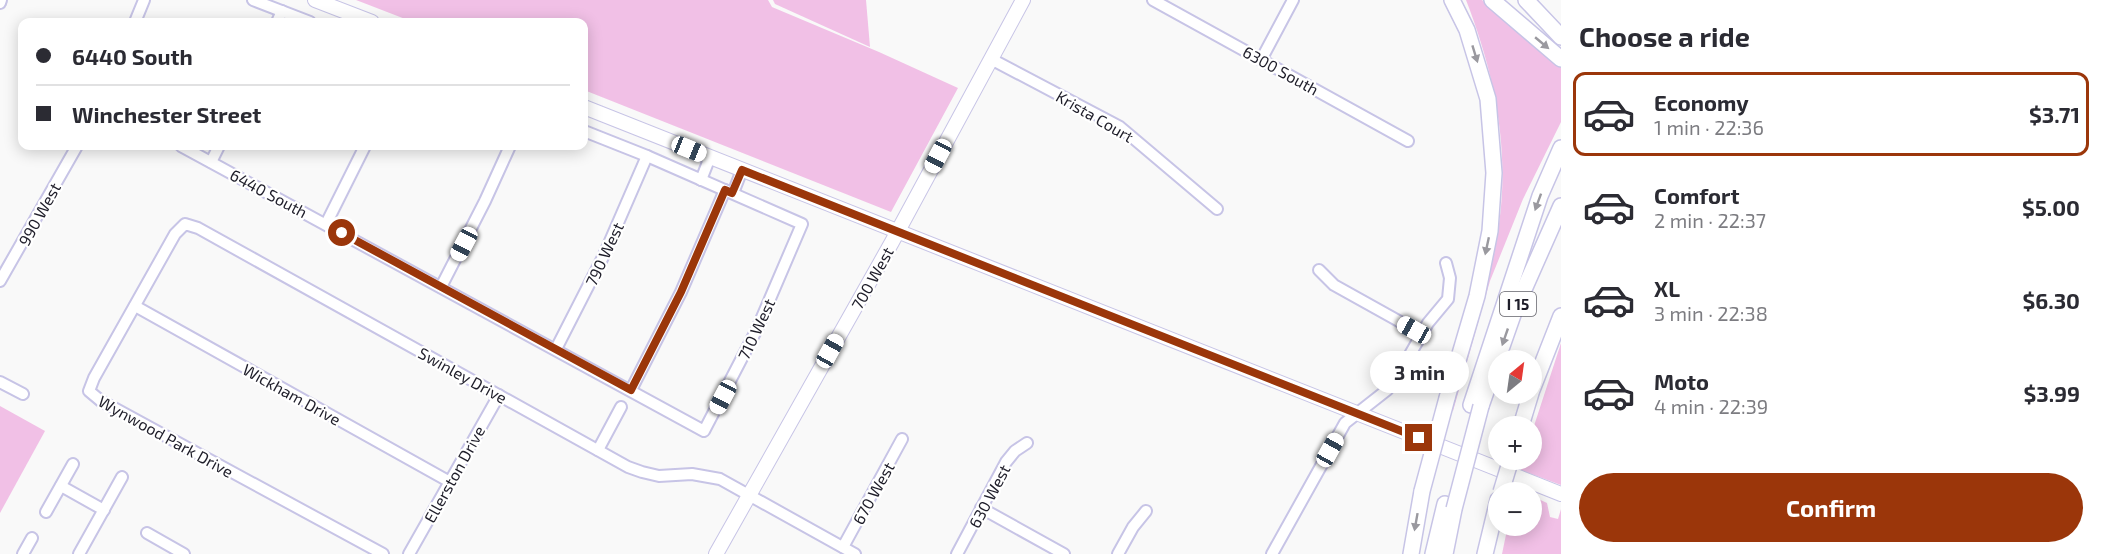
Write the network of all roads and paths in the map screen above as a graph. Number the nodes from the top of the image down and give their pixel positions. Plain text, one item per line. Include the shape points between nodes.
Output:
1 (144, 0) edge
2 (253, 0) edge
3 (315, 0) edge
4 (1023, 0) edge
5 (1153, 0) edge
6 (1293, 0) edge
7 (1452, 0) edge
8 (1492, 0) edge
9 (1526, 0) edge
10 (282, 11) junction
11 (137, 18) edge
12 (279, 18) edge
13 (300, 18) edge
14 (362, 18) edge
15 (1561, 37) edge
16 (990, 59) junction
17 (1561, 59) edge
18 (1261, 60) junction
19 (588, 109) edge
20 (588, 133) edge
21 (1408, 141) dead end
22 (1561, 148) edge
23 (75, 150) edge
24 (188, 150) edge
25 (217, 150) edge
26 (363, 150) edge
27 (508, 150) edge
28 (647, 156) junction
29 (710, 157) junction
30 (211, 162) junction
31 (742, 170) junction
32 (701, 180) junction
33 (729, 191) junction
34 (1561, 206) edge
35 (1217, 209) dead end
36 (185, 224) joint
37 (326, 224) junction
38 (898, 231) junction
39 (1446, 263) dead end
40 (1319, 270) dead end
41 (0, 281) edge
42 (441, 287) junction
43 (135, 306) junction
44 (1561, 316) edge
45 (1422, 334) junction
46 (556, 349) junction
47 (1542, 364) edge
48 (0, 382) edge
49 (631, 390) junction
50 (23, 394) dead end
51 (499, 395) junction
52 (1476, 405) junction
53 (621, 407) dead end
54 (1358, 414) junction
55 (705, 430) joint
56 (902, 439) dead end
57 (1027, 443) dead end
58 (598, 450) junction
59 (73, 464) dead end
60 (122, 477) dead end
61 (450, 482) junction
62 (61, 486) junction
63 (1561, 494) edge
64 (749, 495) junction
65 (1449, 506) junction
66 (981, 508) junction
67 (104, 510) junction
68 (1146, 511) dead end
69 (46, 512) dead end
70 (147, 533) dead end
71 (1489, 536) edge
72 (32, 538) dead end
73 (843, 547) junction
74 (170, 550) edge
75 (23, 554) edge
76 (79, 554) edge
77 (184, 554) edge
78 (383, 554) edge
79 (409, 554) edge
80 (716, 554) edge
81 (855, 554) edge
82 (957, 554) edge
83 (1064, 554) edge
84 (1118, 554) edge
85 (1272, 554) edge
86 (1411, 554) edge
87 (1433, 554) edge
88 (1445, 554) edge
89 (1485, 554) edge

1 - 11 street
2 - 10 street
3 - 14 main road
4 - 16 main road, 700 West
5 - 18 street, 6300 South
6 - 18 street
7 -> 86 highway, bridge via 1467,30 1488,99 1494,172 1490,231 1477,296 1422,491
8 -> 17 highway
9 - 15 highway
10 - 12 street
10 - 13 street
16 - 35 street, Krista Court via 1120,127
16 - 38 main road, 700 West
18 - 21 street, 6300 South
19 - 29 main road
20 - 28 street
22 -> 52 highway via 1540,196
23 - 41 street, 990 West
24 - 30 street, 6440 South
25 - 30 street
26 - 37 street
27 - 42 street
28 - 32 street
28 - 46 street, 790 West via 604,255
29 - 31 main road
29 - 32 street
30 - 37 street, 6440 South
31 - 33 street
31 - 38 main road
32 - 33 street
33 - 49 street
33 - 55 street, 710 West via 802,224 757,329
34 -> 52 highway, I 15
36 - 43 street, Wynwood Park Drive via 175,234
36 - 51 street, Swinley Drive
37 - 42 street, 6440 South
38 - 54 main road
38 - 64 main road, 700 West
39 - 45 street via 1450,278 1448,299
40 - 45 street via 1335,285
42 - 46 street, 6440 South
43 - 61 street, Wickham Drive
43 - 78 street, Wynwood Park Drive via 92,383 92,395
44 - 47 highway, I 15
45 - 54 street via 1396,379
46 - 49 street, 6440 South
48 - 50 street
49 - 55 street, 6440 South
51 - 58 street, Swinley Drive
51 - 61 street, Ellerston Drive
52 - 65 highway, I 15, bridge
53 - 58 street
54 - 63 main road
54 - 85 street via 1345,423
56 - 73 street, 670 West
57 - 66 street, 630 West via 1010,456
58 - 64 street, Swinley Drive via 642,472 707,476
59 - 62 street
60 - 67 street
61 - 79 street, Ellerston Drive
62 - 67 street
62 - 69 street
64 - 73 street, Swinley Drive
64 - 80 main road, 700 West
65 - 87 highway
65 - 88 highway, I 15
66 - 82 street, 630 West
66 - 83 street
67 - 76 street
68 - 84 street
70 - 74 street
71 - 89 highway
72 - 75 street
73 - 81 street, Swinley Drive
74 - 77 street

